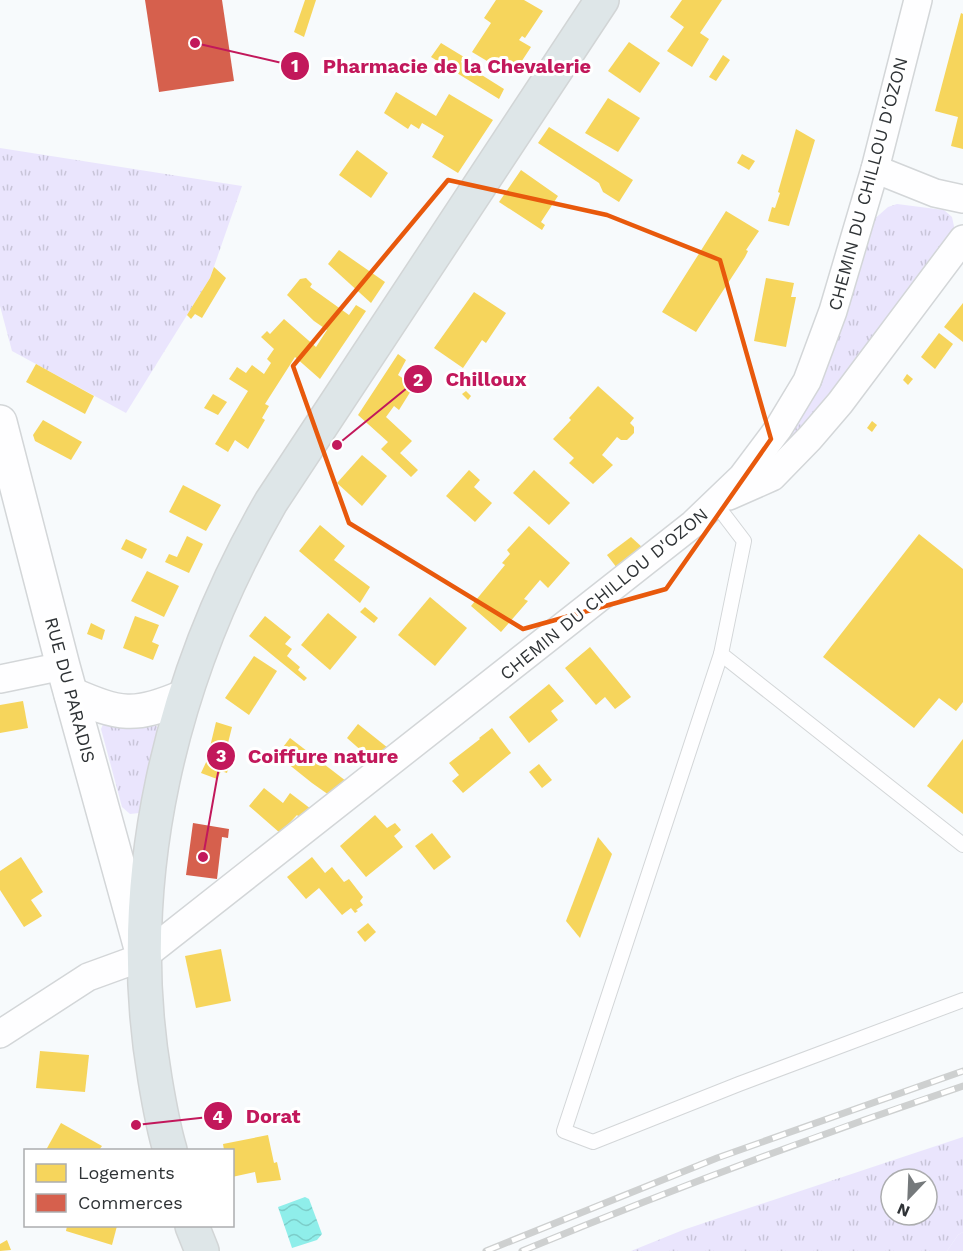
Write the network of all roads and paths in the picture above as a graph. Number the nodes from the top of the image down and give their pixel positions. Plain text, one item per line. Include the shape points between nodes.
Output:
1 (602, 0) edge
2 (918, 0) edge
3 (875, 169) junction
4 (963, 199) edge
5 (963, 240) edge
6 (0, 422) edge
7 (715, 503) junction
8 (720, 654) junction
9 (0, 679) edge
10 (67, 680) junction
11 (183, 698) junction
12 (963, 845) edge
13 (143, 957) junction
14 (963, 1000) edge
15 (0, 1034) edge
16 (170, 1149) edge
17 (192, 1227) edge
18 (202, 1251) edge

1 - 11 main road via 271,502 220,601
2 - 3 street, CHEMIN DU CHILLOU D'OZON
3 - 4 street via 935,193
3 - 7 street, CHEMIN DU CHILLOU D'OZON via 834,311 807,381 742,477
5 - 7 street via 810,438 771,477
6 - 10 street, RUE DU PARADIS
7 - 8 lane via 744,541
7 - 13 street, CHEMIN DU CHILLOU D'OZON via 693,525
8 - 12 lane
8 - 14 lane via 564,1131 593,1142
9 - 10 street
10 - 11 street via 110,710 147,711
10 - 13 street, RUE DU PARADIS
11 - 13 main road via 152,844
13 - 15 street, CHEMIN DU CHILLOU D'OZON via 88,977
13 - 16 main road via 152,1056
17 - 18 main road

